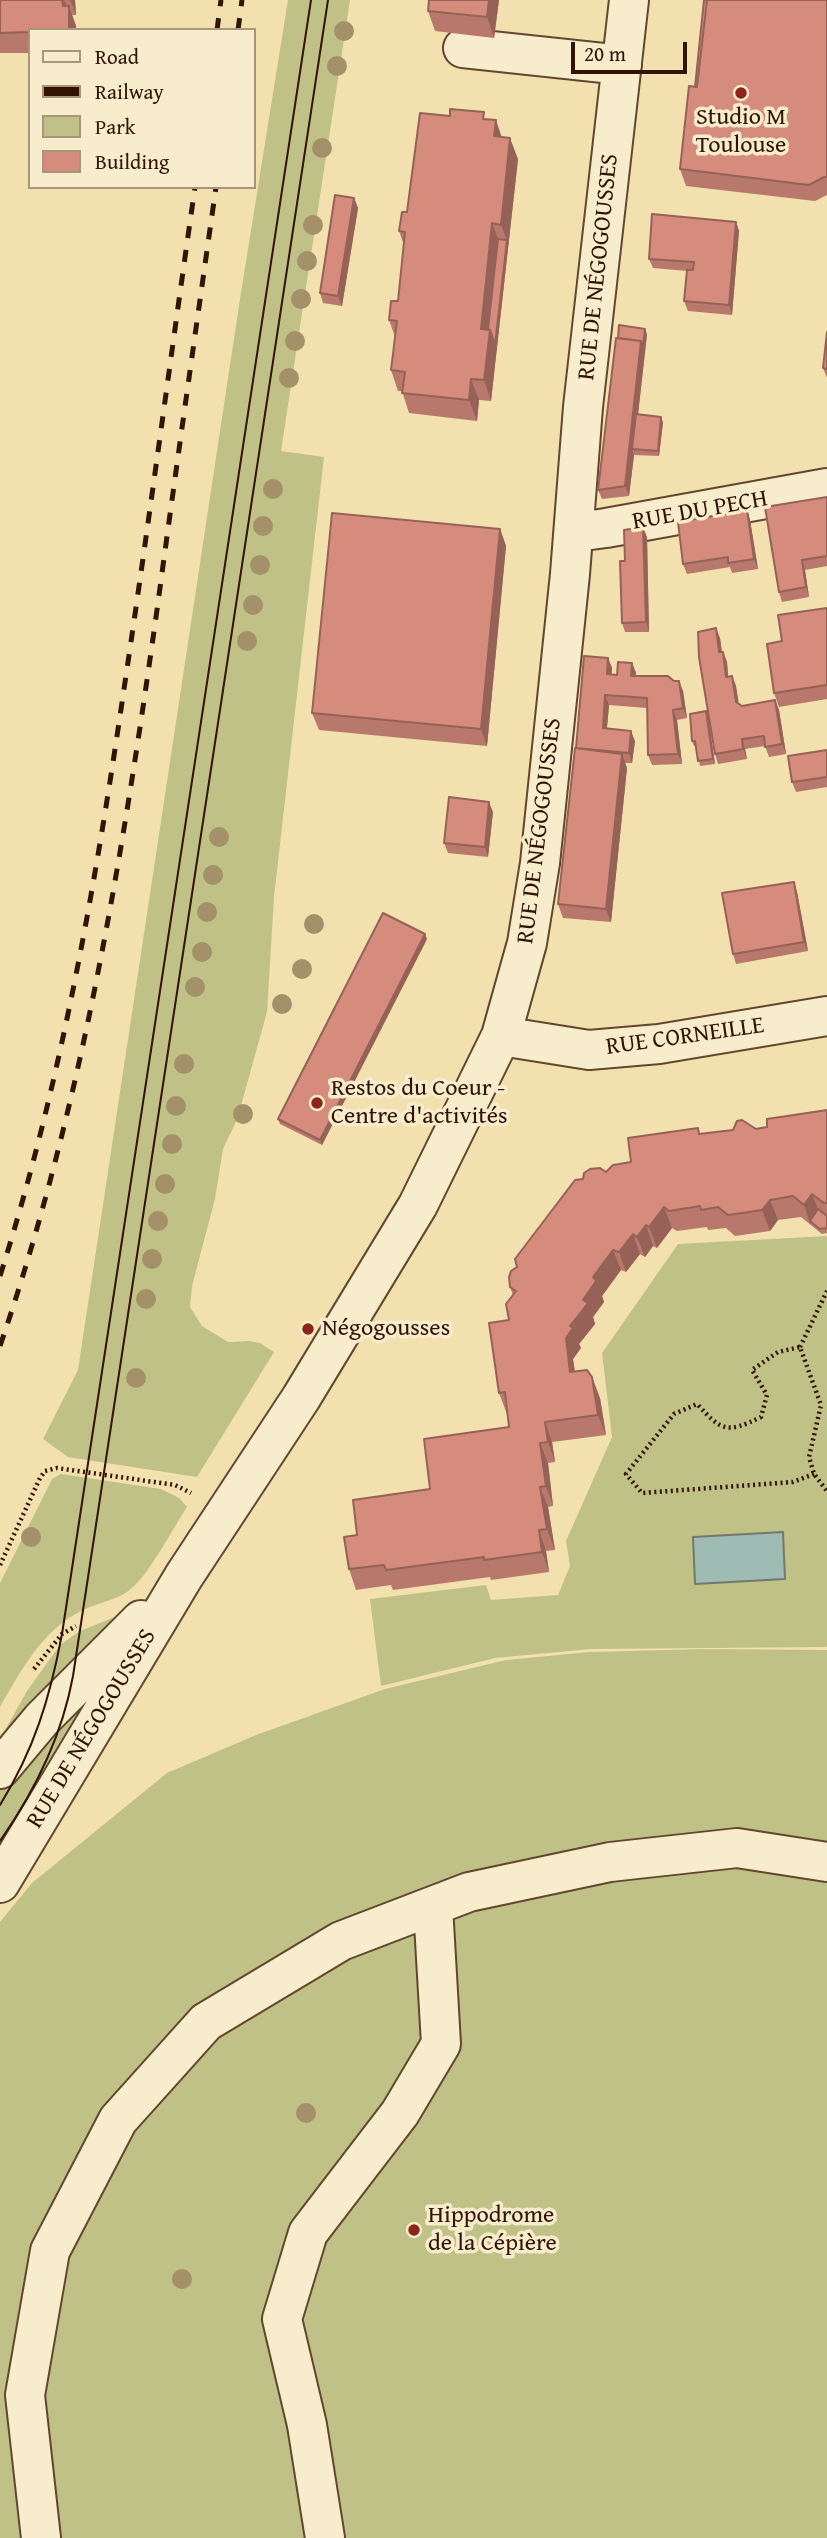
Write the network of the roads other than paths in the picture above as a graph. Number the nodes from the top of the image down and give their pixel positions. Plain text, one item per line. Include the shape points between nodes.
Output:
1 (629, 0) edge
2 (463, 48) edge
3 (622, 65) junction
4 (827, 488) edge
5 (573, 528) junction
6 (827, 1016) edge
7 (501, 1036) junction
8 (184, 1576) junction
9 (0, 1769) edge
10 (827, 1862) edge
11 (0, 1883) edge
12 (433, 1906) junction
13 (41, 2538) edge
14 (326, 2538) edge

1 - 3 street, RUE DE NÉGOGOUSSES
2 - 3 street
3 - 5 street, RUE DE NÉGOGOUSSES
4 - 5 street, RUE DU PECH via 606,528
5 - 7 street, RUE DE NÉGOGOUSSES via 540,863 527,943
6 - 7 street, RUE CORNEILLE via 659,1044 589,1050
7 - 8 street, RUE DE NÉGOGOUSSES via 418,1205 301,1398
8 - 9 street, RUE DE NÉGOGOUSSES via 42,1719
8 - 11 street, RUE DE NÉGOGOUSSES
10 - 12 street via 737,1849 610,1862 469,1892
12 - 13 street via 341,1941 206,2022 118,2120 50,2252 26,2395
12 - 14 street via 441,2044 400,2113 308,2233 282,2319 307,2425

